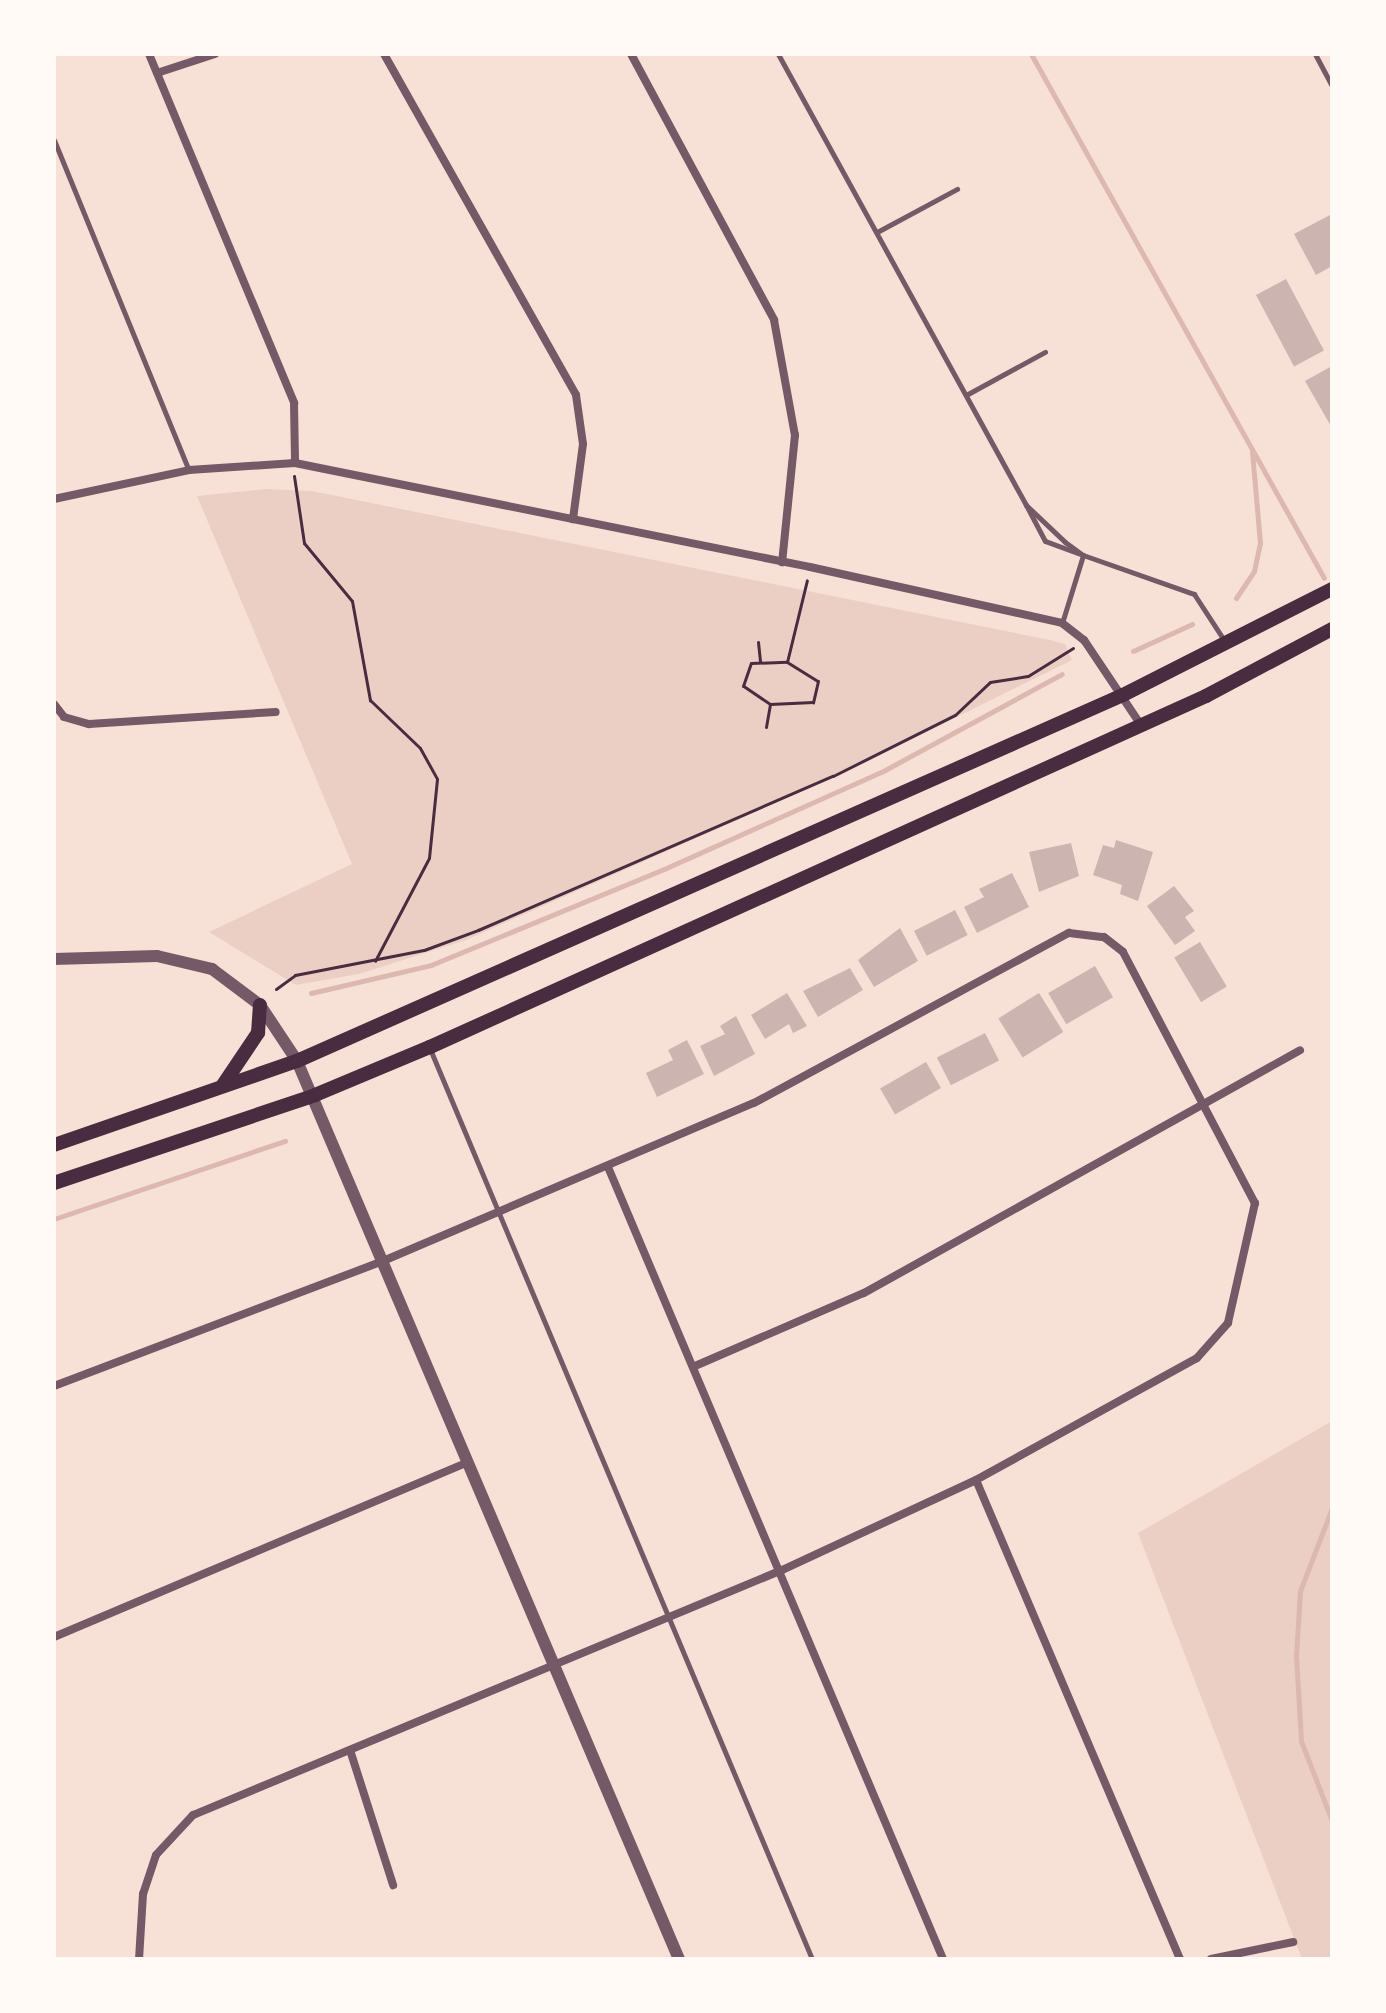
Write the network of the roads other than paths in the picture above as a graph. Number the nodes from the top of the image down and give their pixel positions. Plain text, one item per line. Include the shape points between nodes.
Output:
1 (149, 54) edge
2 (215, 54) edge
3 (384, 54) edge
4 (631, 54) edge
5 (778, 54) edge
6 (1315, 54) edge
7 (157, 73) junction
8 (1332, 86) edge
9 (54, 140) edge
10 (957, 189) dead end
11 (876, 232) junction
12 (1045, 352) dead end
13 (966, 395) junction
14 (295, 463) junction
15 (189, 470) junction
16 (54, 499) edge
17 (1026, 505) junction
18 (573, 519) junction
19 (1083, 555) junction
20 (782, 562) junction
21 (1332, 589) edge
22 (1062, 623) junction
23 (1332, 629) edge
24 (1226, 644) junction
25 (1123, 695) junction
26 (54, 704) edge
27 (276, 712) dead end
28 (1141, 725) junction
29 (54, 959) edge
30 (260, 1005) junction
31 (430, 1047) junction
32 (1300, 1050) dead end
33 (297, 1061) junction
34 (219, 1088) junction
35 (315, 1095) junction
36 (1205, 1102) junction
37 (54, 1145) edge
38 (608, 1167) junction
39 (54, 1183) edge
40 (499, 1213) junction
41 (383, 1261) junction
42 (695, 1366) junction
43 (54, 1386) edge
44 (469, 1462) junction
45 (976, 1480) junction
46 (782, 1570) junction
47 (667, 1615) junction
48 (54, 1637) edge
49 (554, 1662) junction
50 (350, 1750) junction
51 (393, 1885) dead end
52 (1293, 1942) dead end
53 (139, 1959) edge
54 (679, 1959) edge
55 (812, 1959) edge
56 (943, 1959) edge
57 (1180, 1959) edge
58 (1211, 1959) edge

1 - 7 street
2 - 7 street
3 - 18 street via 576,395 583,444
4 - 20 street via 774,320 795,435
5 - 11 lane
6 - 8 lane
7 - 14 street via 294,403
9 - 15 lane
10 - 11 lane
11 - 13 lane
12 - 13 lane
13 - 17 lane
14 - 15 street
14 - 18 street
15 - 16 street
17 - 19 lane
17 - 19 lane via 1045,541
18 - 20 street
19 - 22 lane
19 - 24 lane via 1194,594
20 - 22 street
21 - 24 main road
22 - 25 street via 1084,640
23 - 28 main road
24 - 25 main road
25 - 28 street
25 - 33 main road
26 - 27 street via 64,717 115,723
28 - 31 main road
29 - 30 street via 188,961 239,985
30 - 33 street
30 - 34 main road via 258,1033
31 - 35 main road
31 - 40 lane
32 - 36 street
33 - 34 main road
33 - 35 street
34 - 37 main road
35 - 39 main road
35 - 41 street
36 - 38 street via 1123,952 1086,931 1069,933 754,1103
36 - 42 street via 864,1293
36 - 45 street via 1255,1203 1228,1323 1197,1358
38 - 40 street
38 - 42 street
40 - 41 street
40 - 47 lane
41 - 43 street
41 - 44 street
42 - 46 street
44 - 48 street
44 - 49 street
45 - 46 street
45 - 57 street
46 - 47 street
46 - 56 street
47 - 49 street
47 - 55 lane
49 - 50 street
49 - 54 street
50 - 51 street
50 - 53 street via 193,1815 156,1855 143,1894
52 - 58 street

